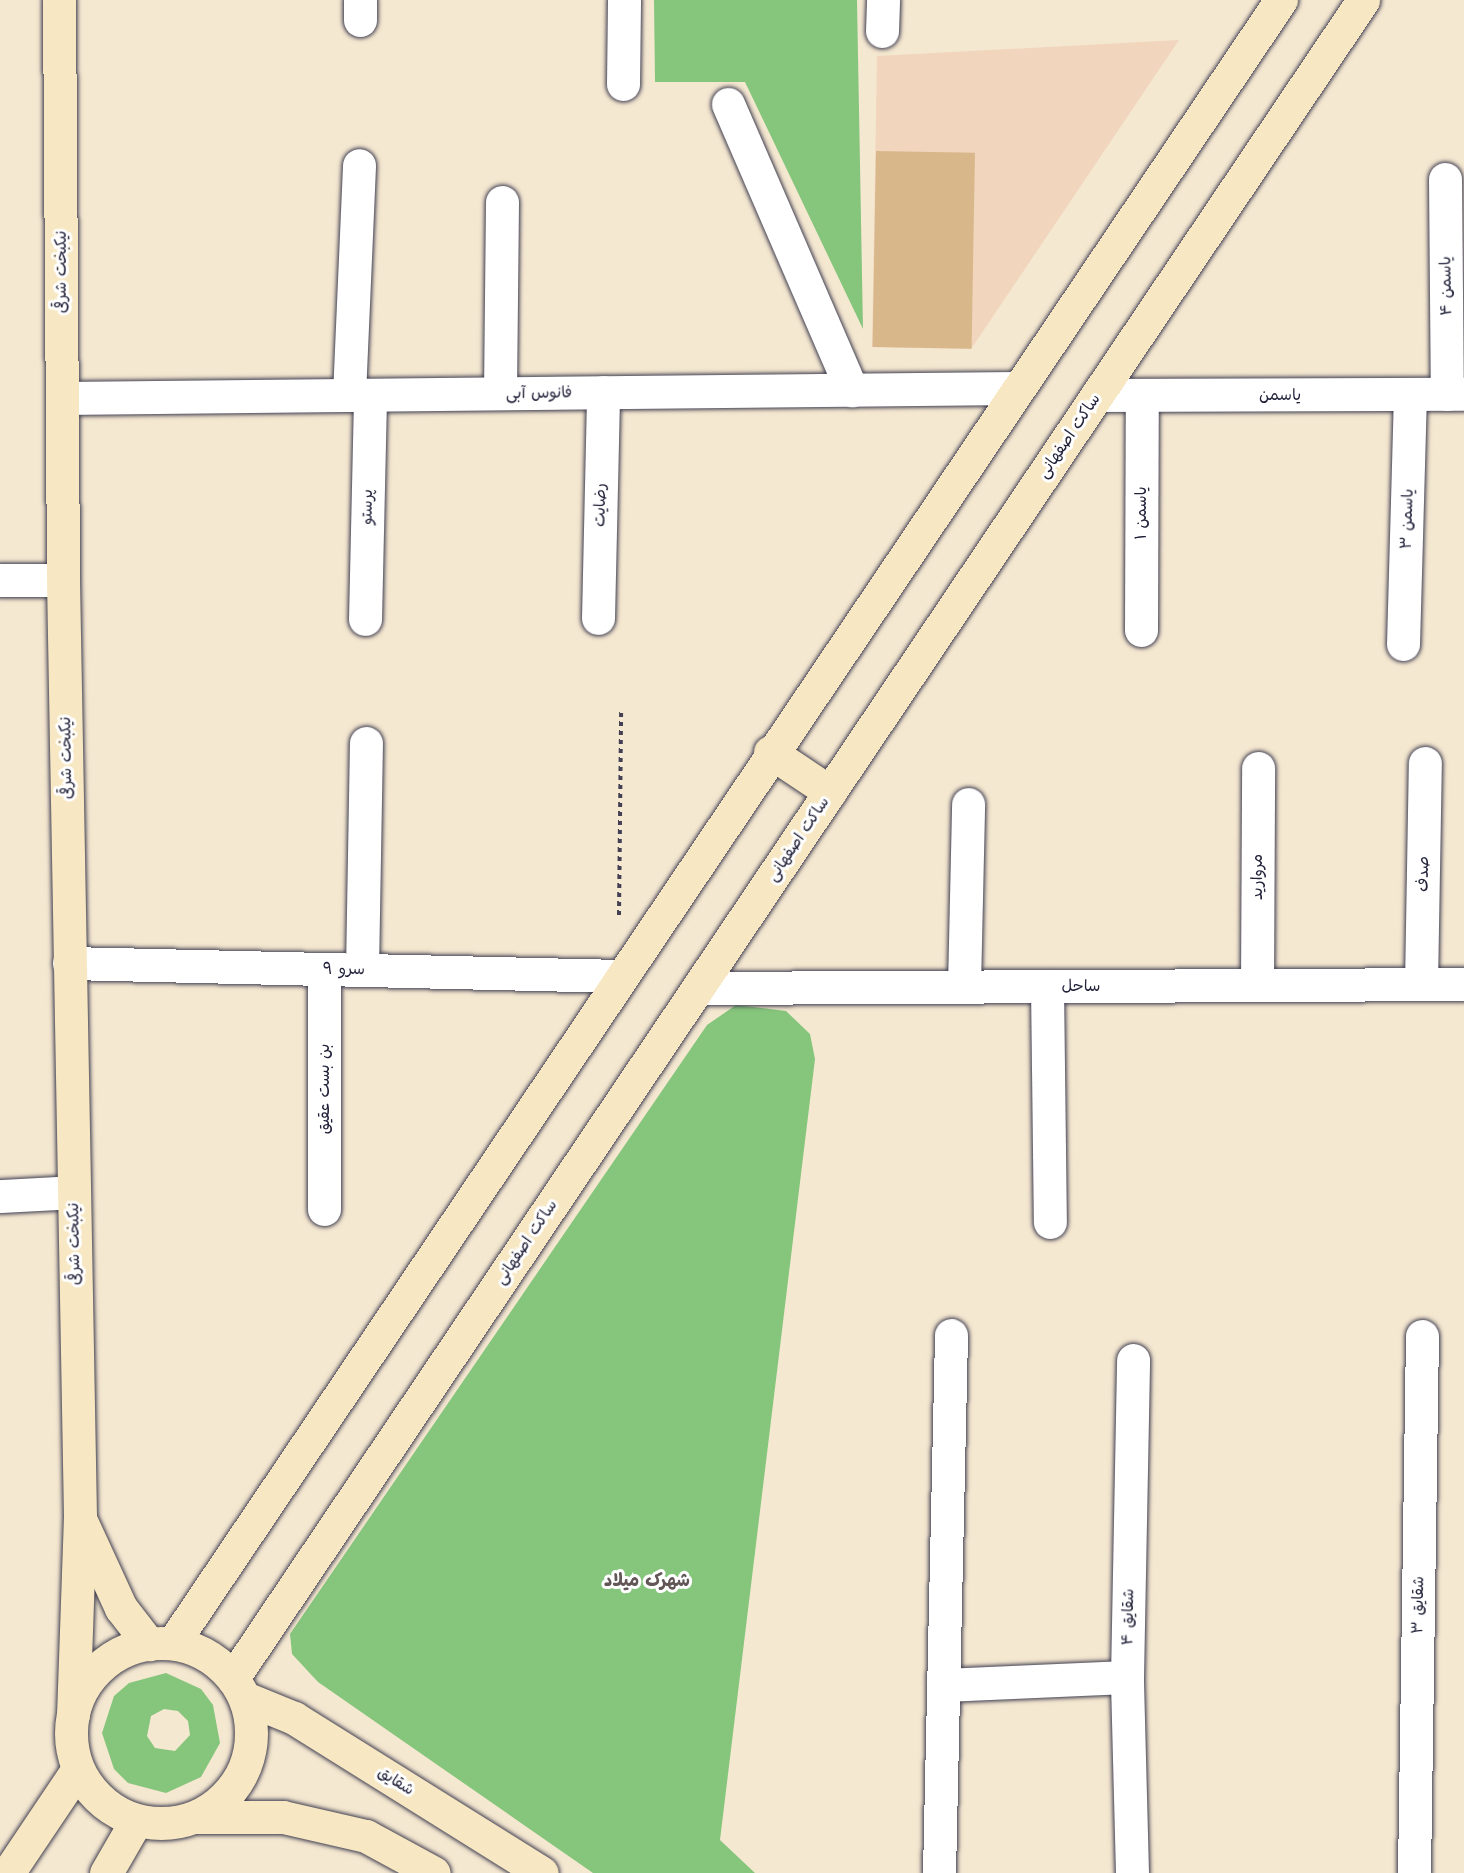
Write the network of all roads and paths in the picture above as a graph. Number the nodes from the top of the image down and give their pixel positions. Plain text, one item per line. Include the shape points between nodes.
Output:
1 (59, 0) edge
2 (624, 0) edge
3 (1281, 0) edge
4 (1362, 0) edge
5 (623, 84) dead end
6 (728, 104) dead end
7 (359, 165) dead end
8 (1445, 179) dead end
9 (502, 202) dead end
10 (1016, 388) junction
11 (852, 390) junction
12 (603, 392) junction
13 (500, 393) junction
14 (1410, 394) junction
15 (1456, 394) edge
16 (359, 395) junction
17 (1097, 395) junction
18 (1142, 395) junction
19 (62, 398) junction
20 (0, 580) edge
21 (63, 580) junction
22 (598, 618) dead end
23 (365, 619) dead end
24 (1141, 630) dead end
25 (1403, 644) dead end
26 (621, 712) dead end
27 (366, 743) dead end
28 (770, 752) junction
29 (1425, 763) dead end
30 (1258, 768) dead end
31 (830, 792) junction
32 (968, 804) dead end
33 (69, 963) junction
34 (324, 969) junction
35 (362, 970) junction
36 (619, 976) junction
37 (1421, 984) junction
38 (1464, 984) edge
39 (1257, 985) junction
40 (964, 986) junction
41 (1047, 986) junction
42 (698, 988) junction
43 (73, 1192) junction
44 (0, 1196) edge
45 (324, 1209) dead end
46 (1050, 1222) dead end
47 (951, 1335) dead end
48 (1422, 1336) dead end
49 (1133, 1360) dead end
50 (80, 1516) junction
51 (161, 1643) junction
52 (1127, 1677) junction
53 (943, 1685) junction
54 (239, 1688) junction
55 (73, 1715) junction
56 (78, 1769) junction
57 (196, 1817) junction
58 (136, 1821) junction
59 (399, 1863) edge
60 (8, 1873) edge
61 (106, 1873) edge
62 (434, 1873) edge
63 (542, 1873) edge
64 (939, 1873) edge
65 (1132, 1873) edge
66 (1414, 1873) edge

1 - 19 main road, نیکبخت شرقی
2 - 5 street
3 - 10 main road
4 - 17 main road, ساکت اصفهانی
6 - 11 street
7 - 16 street, پرستو
8 - 15 street, یاسمن ۴
9 - 13 street
10 - 11 street, فانوس آبی
10 - 28 main road
11 - 12 street, فانوس آبی
12 - 13 street, فانوس آبی
12 - 22 street, رضایت
13 - 16 street, فانوس آبی
14 - 15 street, یاسمن
14 - 18 street, یاسمن
14 - 25 street, یاسمن ۳
16 - 19 street, فانوس آبی
16 - 23 street, پرستو
17 - 18 street, یاسمن
17 - 31 main road, ساکت اصفهانی
18 - 24 street, یاسمن ۱
19 - 21 main road, نیکبخت شرقی
20 - 21 street
21 - 33 main road, نیکبخت شرقی
26 - 36 path
27 - 35 street
28 - 31 main road
28 - 36 main road
29 - 37 street, صدف
30 - 39 street, مروارید
31 - 42 main road, ساکت اصفهانی
32 - 40 street
33 - 34 street, سرو ۹
33 - 43 main road, نیکبخت شرقی
34 - 35 street, سرو ۹
34 - 45 street, بن بست عقیق
35 - 36 street, سرو ۹
36 - 51 main road
37 - 38 street, ساحل
37 - 39 street, ساحل
39 - 41 street, ساحل
40 - 41 street, ساحل
40 - 42 street, ساحل
41 - 46 street
42 - 54 main road, ساکت اصفهانی
43 - 44 street
43 - 50 main road, نیکبخت شرقی
47 - 53 street
48 - 66 street, شقایق ۳
49 - 52 street, شقایق ۴
50 - 51 main road via 120,1608
50 - 55 main road, نیکبخت شرقی
51 - 54 main road via 216,1661
51 - 55 main road via 123,1652 100,1667
52 - 53 street
52 - 65 street, شقایق ۴
53 - 64 street
54 - 57 main road via 251,1726 246,1763 220,1802
54 - 63 main road, شقایق via 294,1718
55 - 56 main road via 71,1742
56 - 58 main road via 92,1792
56 - 60 main road
57 - 58 main road via 166,1824
57 - 59 main road via 283,1817 366,1836
58 - 61 main road
59 - 62 main road

